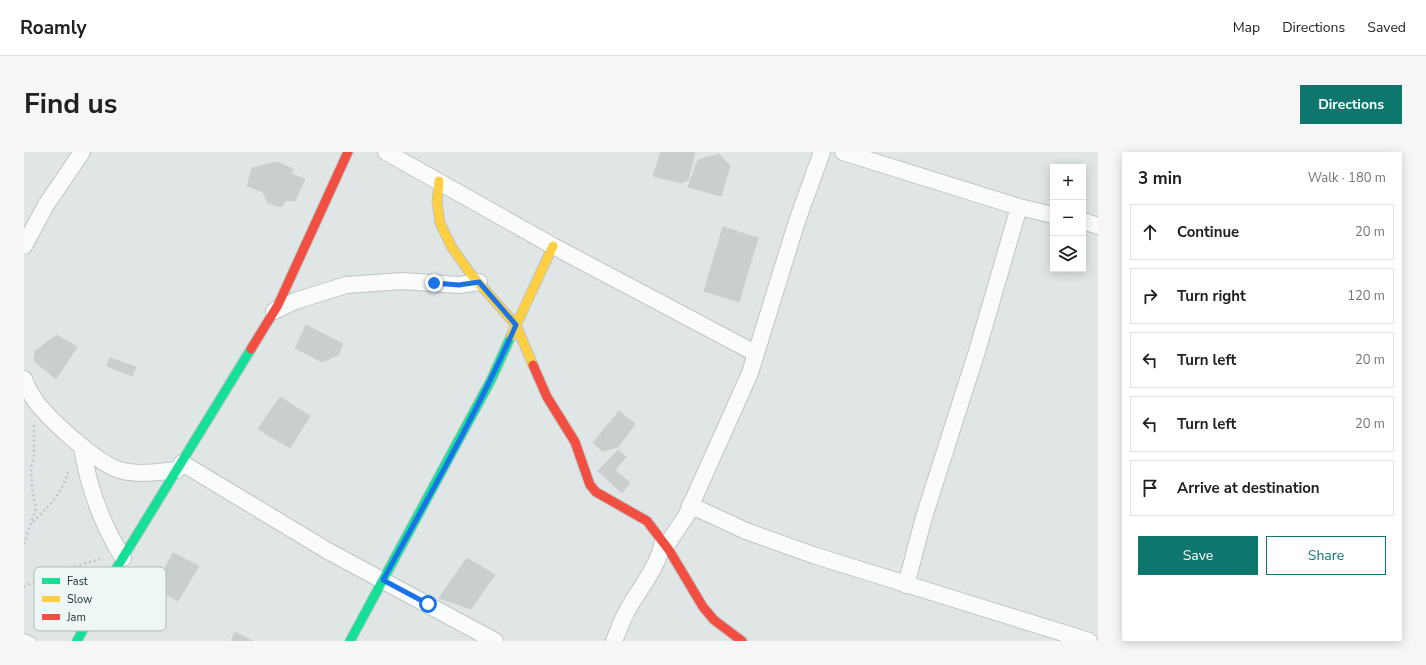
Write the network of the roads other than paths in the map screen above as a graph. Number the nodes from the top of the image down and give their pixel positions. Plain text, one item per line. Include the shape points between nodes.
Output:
1 (82, 152) edge
2 (348, 152) edge
3 (386, 152) edge
4 (822, 152) edge
5 (843, 152) edge
6 (439, 181) junction
7 (1019, 207) junction
8 (1050, 214) edge
9 (1086, 223) edge
10 (1098, 226) edge
11 (26, 236) edge
12 (553, 246) junction
13 (479, 282) junction
14 (274, 311) junction
15 (516, 325) junction
16 (755, 353) junction
17 (24, 379) edge
18 (82, 449) junction
19 (180, 466) junction
20 (690, 505) junction
21 (664, 544) junction
22 (121, 554) junction
23 (114, 567) edge
24 (383, 580) junction
25 (906, 585) junction
26 (82, 631) edge
27 (24, 638) edge
28 (31, 641) edge
29 (77, 641) edge
30 (350, 641) edge
31 (495, 641) edge
32 (614, 641) edge
33 (742, 641) edge
34 (1089, 641) edge

1 - 11 street
2 - 14 street
3 - 6 street
4 - 16 street
5 - 7 street
6 - 12 street
6 - 13 street via 437,202 440,223 451,246
7 - 8 street
7 - 25 street via 978,348 924,517
9 - 10 street
12 - 15 street
12 - 16 street
13 - 14 street via 459,285 403,282 346,285 295,301
13 - 15 street
14 - 19 street
15 - 21 street via 548,397 576,442 590,485 596,492 647,521
15 - 24 street via 492,380
16 - 20 street via 738,402
17 - 18 street via 40,407
18 - 19 street via 112,468 122,471 138,473
18 - 22 street via 88,482
19 - 22 street
19 - 24 street
20 - 21 street via 686,516
20 - 25 street via 746,530 813,555
21 - 32 street via 655,568 626,613
21 - 33 street via 703,607 714,620
22 - 23 street
24 - 30 street
24 - 31 street
25 - 34 street
26 - 29 street
27 - 28 lane

